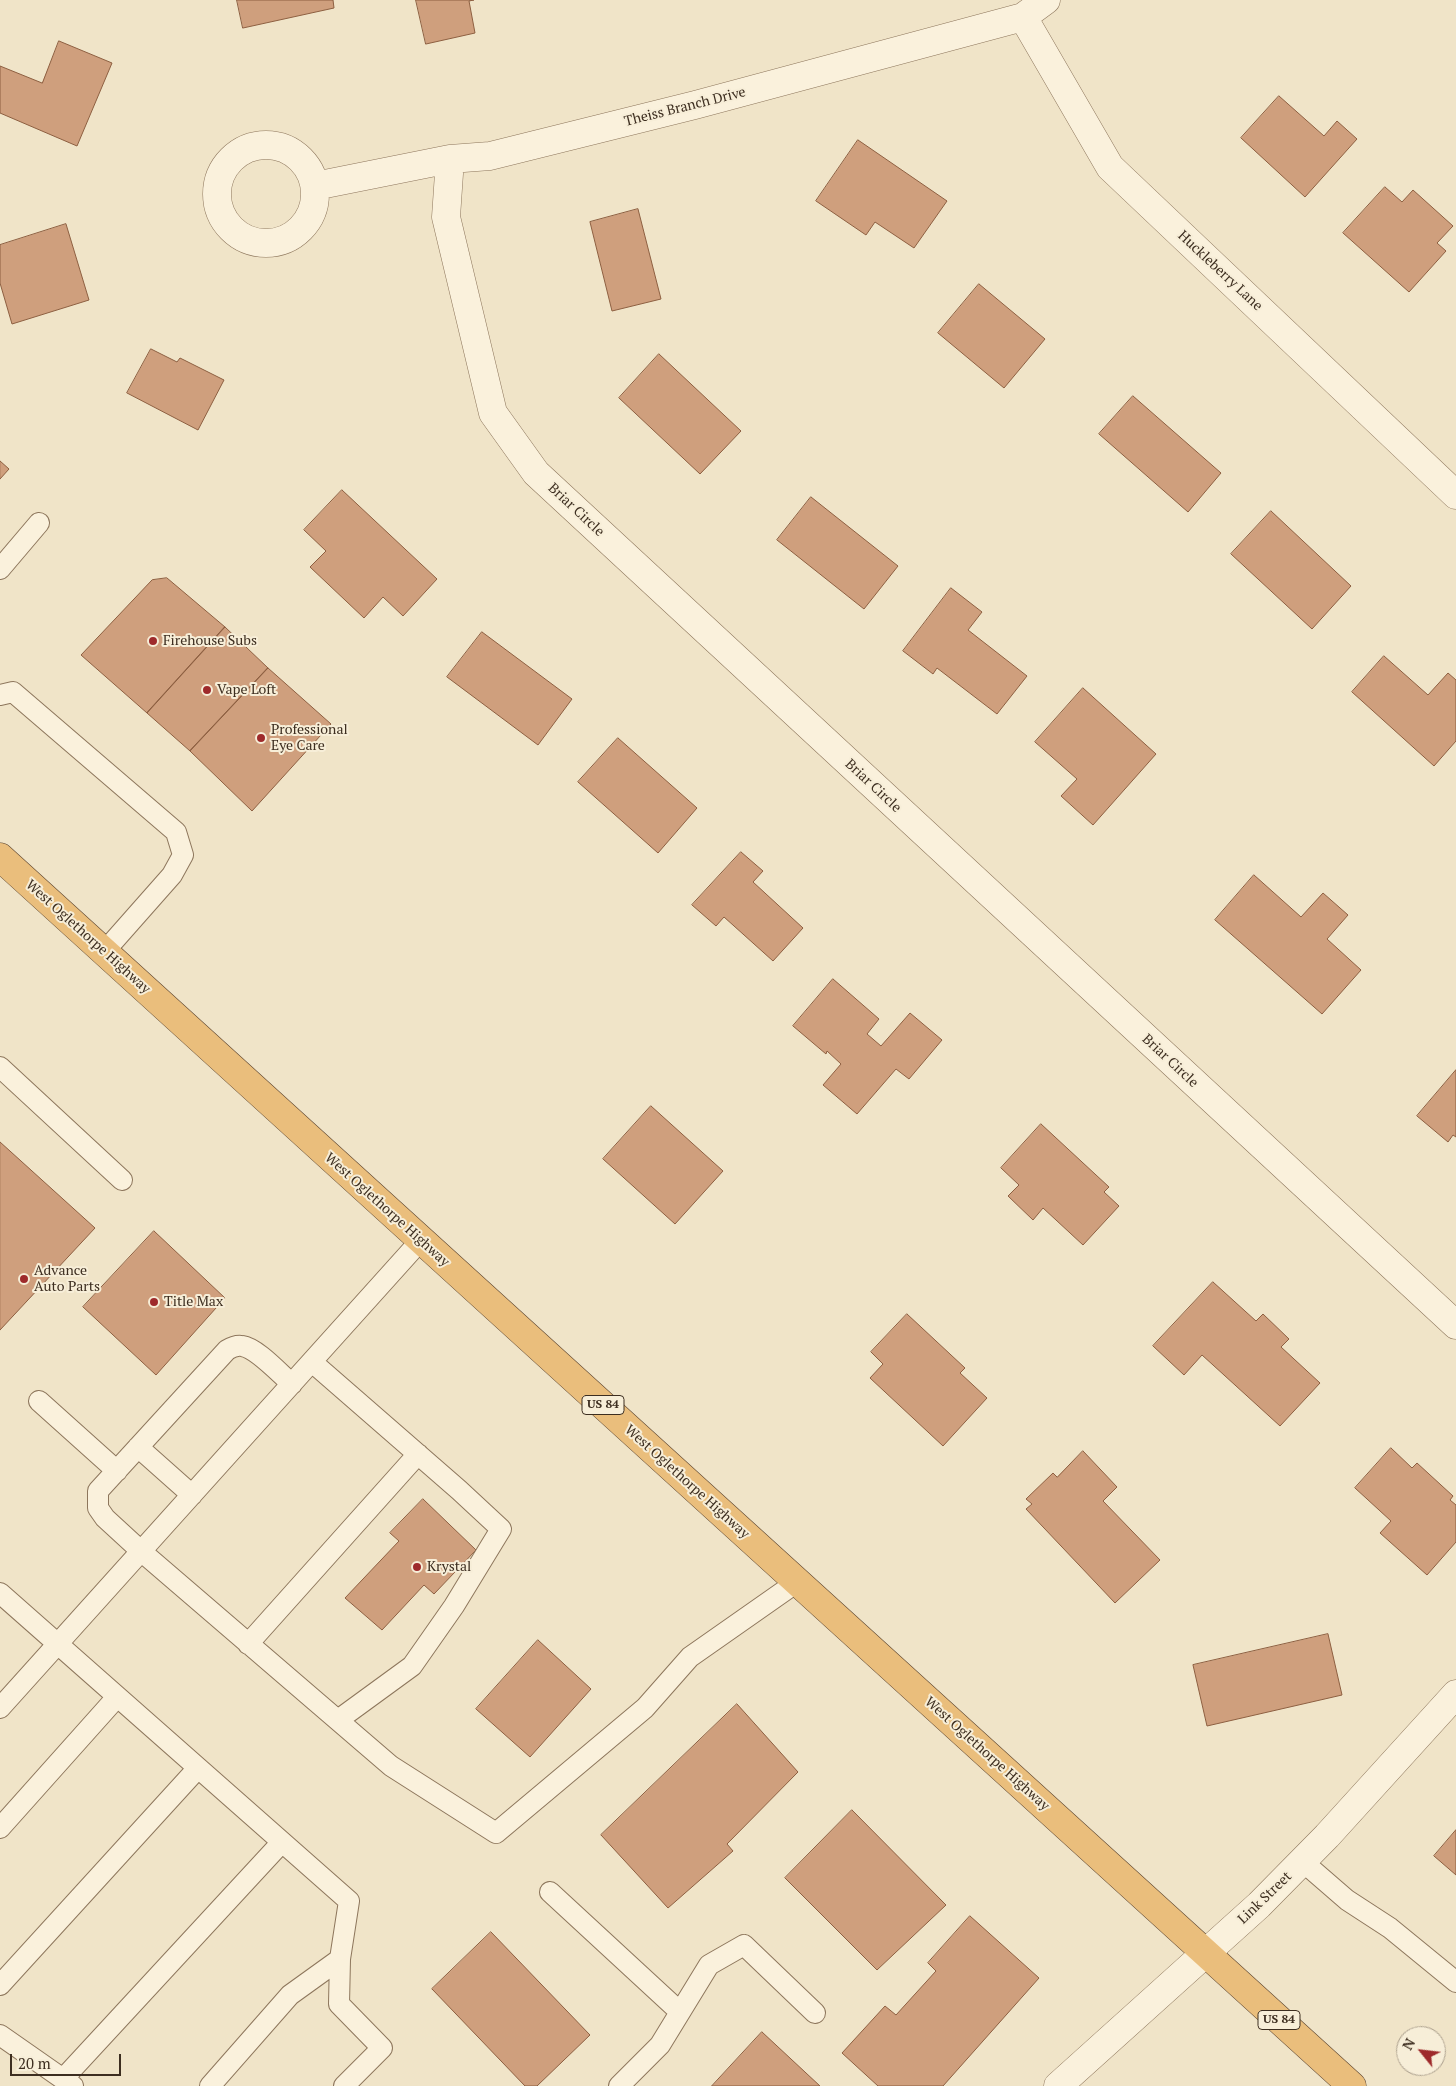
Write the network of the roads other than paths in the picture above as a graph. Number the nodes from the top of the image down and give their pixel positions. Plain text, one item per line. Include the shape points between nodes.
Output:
1 (1046, 0) edge
2 (1023, 17) junction
3 (450, 158) junction
4 (315, 186) dead end
5 (1456, 495) edge
6 (39, 523) dead end
7 (0, 569) edge
8 (0, 695) edge
9 (0, 857) edge
10 (104, 952) junction
11 (0, 1067) edge
12 (122, 1180) dead end
13 (421, 1240) junction
14 (1456, 1325) edge
15 (312, 1362) junction
16 (292, 1384) junction
17 (39, 1401) dead end
18 (138, 1447) junction
19 (418, 1454) junction
20 (117, 1471) junction
21 (192, 1495) junction
22 (142, 1552) junction
23 (797, 1582) junction
24 (0, 1593) edge
25 (248, 1644) junction
26 (58, 1645) junction
27 (1456, 1694) edge
28 (117, 1697) junction
29 (0, 1708) edge
30 (338, 1720) junction
31 (198, 1768) junction
32 (0, 1828) edge
33 (282, 1842) junction
34 (1302, 1861) junction
35 (550, 1892) dead end
36 (1206, 1953) junction
37 (340, 1959) junction
38 (1456, 1982) edge
39 (0, 1985) edge
40 (680, 2012) junction
41 (815, 2013) dead end
42 (0, 2035) edge
43 (68, 2083) edge
44 (210, 2086) edge
45 (344, 2086) edge
46 (618, 2086) edge
47 (1058, 2086) edge
48 (1352, 2086) edge

1 - 2 street, Theiss Branch Drive
2 - 3 street, Theiss Branch Drive via 677,110 490,156
2 - 5 street, Huckleberry Lane via 1110,167
3 - 4 street, Theiss Branch Drive
3 - 14 street, Briar Circle via 446,217 493,413 536,473
6 - 7 lane
8 - 10 lane via 13,692 176,832 183,855 172,875
9 - 10 highway, West Oglethorpe Highway / US 84
10 - 13 highway, West Oglethorpe Highway / US 84
11 - 12 lane
13 - 15 lane
13 - 23 highway, West Oglethorpe Highway / US 84
15 - 16 lane
15 - 19 lane
16 - 18 lane via 260,1356 245,1346 236,1345 227,1350
16 - 21 lane
17 - 20 lane
18 - 20 lane
18 - 21 lane
19 - 25 lane
19 - 30 lane via 501,1529 454,1606 412,1666
20 - 22 lane via 98,1491 98,1508
21 - 22 lane
22 - 25 lane
22 - 26 lane
23 - 30 lane via 690,1657 645,1708 496,1833 391,1766
23 - 36 highway, West Oglethorpe Highway / US 84
24 - 26 lane
25 - 30 lane
26 - 28 lane
26 - 29 lane
27 - 34 street, Link Street
28 - 31 lane
28 - 32 lane
31 - 33 lane
31 - 39 lane
33 - 37 lane via 349,1901
33 - 43 lane
34 - 36 street, Link Street
34 - 38 lane via 1347,1900 1390,1928
35 - 40 lane
36 - 47 street, Link Street
36 - 48 highway, West Oglethorpe Highway / US 84
37 - 44 lane via 290,1995
37 - 45 lane via 339,2004 382,2048
40 - 41 lane via 709,1965 744,1945
40 - 46 lane via 660,2045
42 - 43 lane

